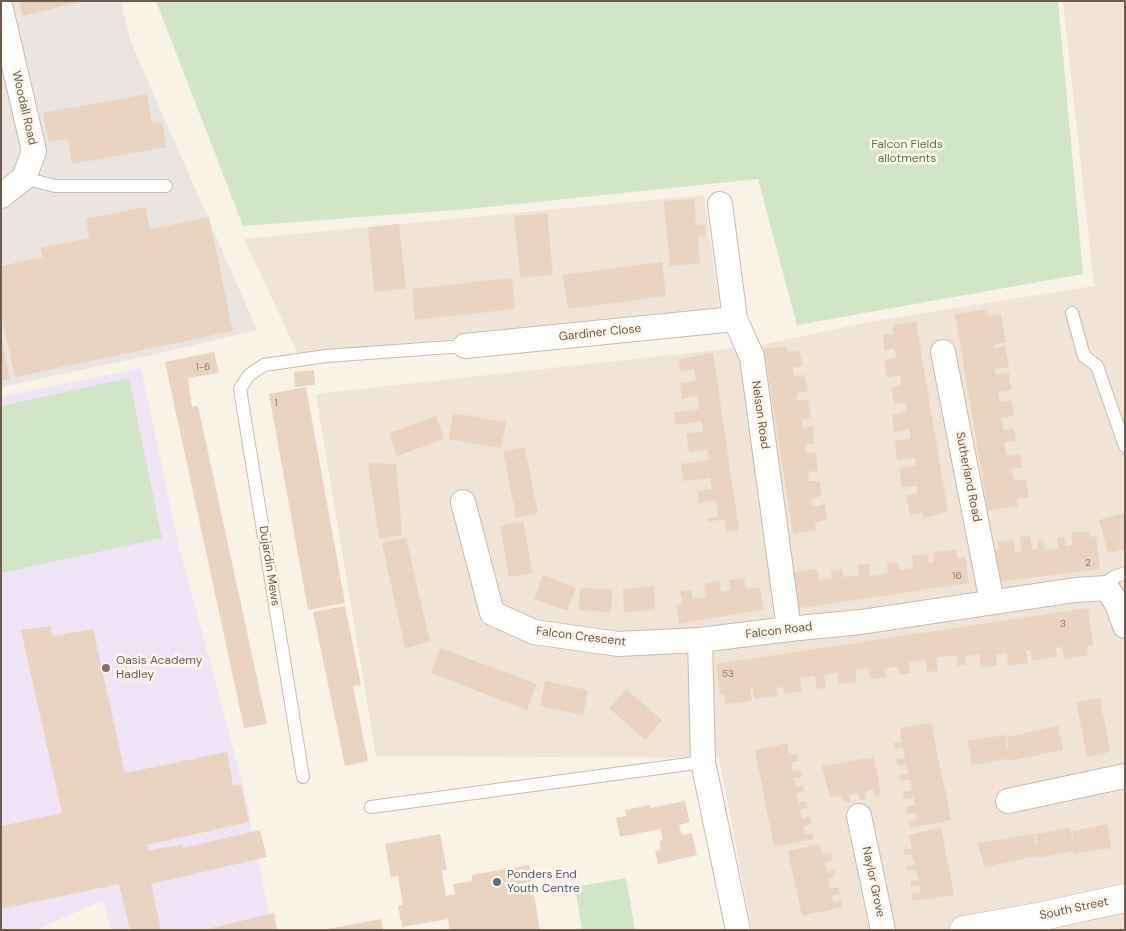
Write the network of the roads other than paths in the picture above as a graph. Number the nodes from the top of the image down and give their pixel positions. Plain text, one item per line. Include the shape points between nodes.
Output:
1 (1, 9) edge
2 (24, 178) junction
3 (166, 186) dead end
4 (1, 196) edge
5 (720, 204) dead end
6 (1072, 313) dead end
7 (735, 319) junction
8 (465, 346) joint
9 (943, 352) dead end
10 (1125, 446) edge
11 (463, 502) dead end
12 (1125, 573) edge
13 (1095, 589) junction
14 (992, 602) junction
15 (1125, 626) edge
16 (789, 629) junction
17 (700, 640) junction
18 (703, 762) junction
19 (1125, 776) edge
20 (303, 777) dead end
21 (1020, 793) dead end
22 (370, 807) dead end
23 (857, 829) dead end
24 (1125, 898) edge
25 (738, 930) edge
26 (883, 930) edge
27 (964, 930) edge

1 - 2 street, Woodall Road via 34,151
2 - 3 lane via 55,186
2 - 4 street
5 - 7 street, Nelson Road
6 - 10 lane via 1084,356 1097,366
7 - 8 street, Gardiner Close
7 - 16 street, Nelson Road via 752,357
8 - 20 lane, Dujardin Mews via 326,356 264,365 249,375 240,389
9 - 14 street, Sutherland Road
11 - 17 street, Falcon Crescent via 492,613 534,632 618,644
12 - 13 lane
13 - 14 street, Falcon Road
13 - 15 street via 1106,588 1117,604
14 - 16 street, Falcon Road via 861,622
16 - 17 street, Falcon Road
17 - 18 street
18 - 22 lane
18 - 25 street
19 - 21 street
23 - 26 street, Naylor Grove
24 - 27 street, South Street

